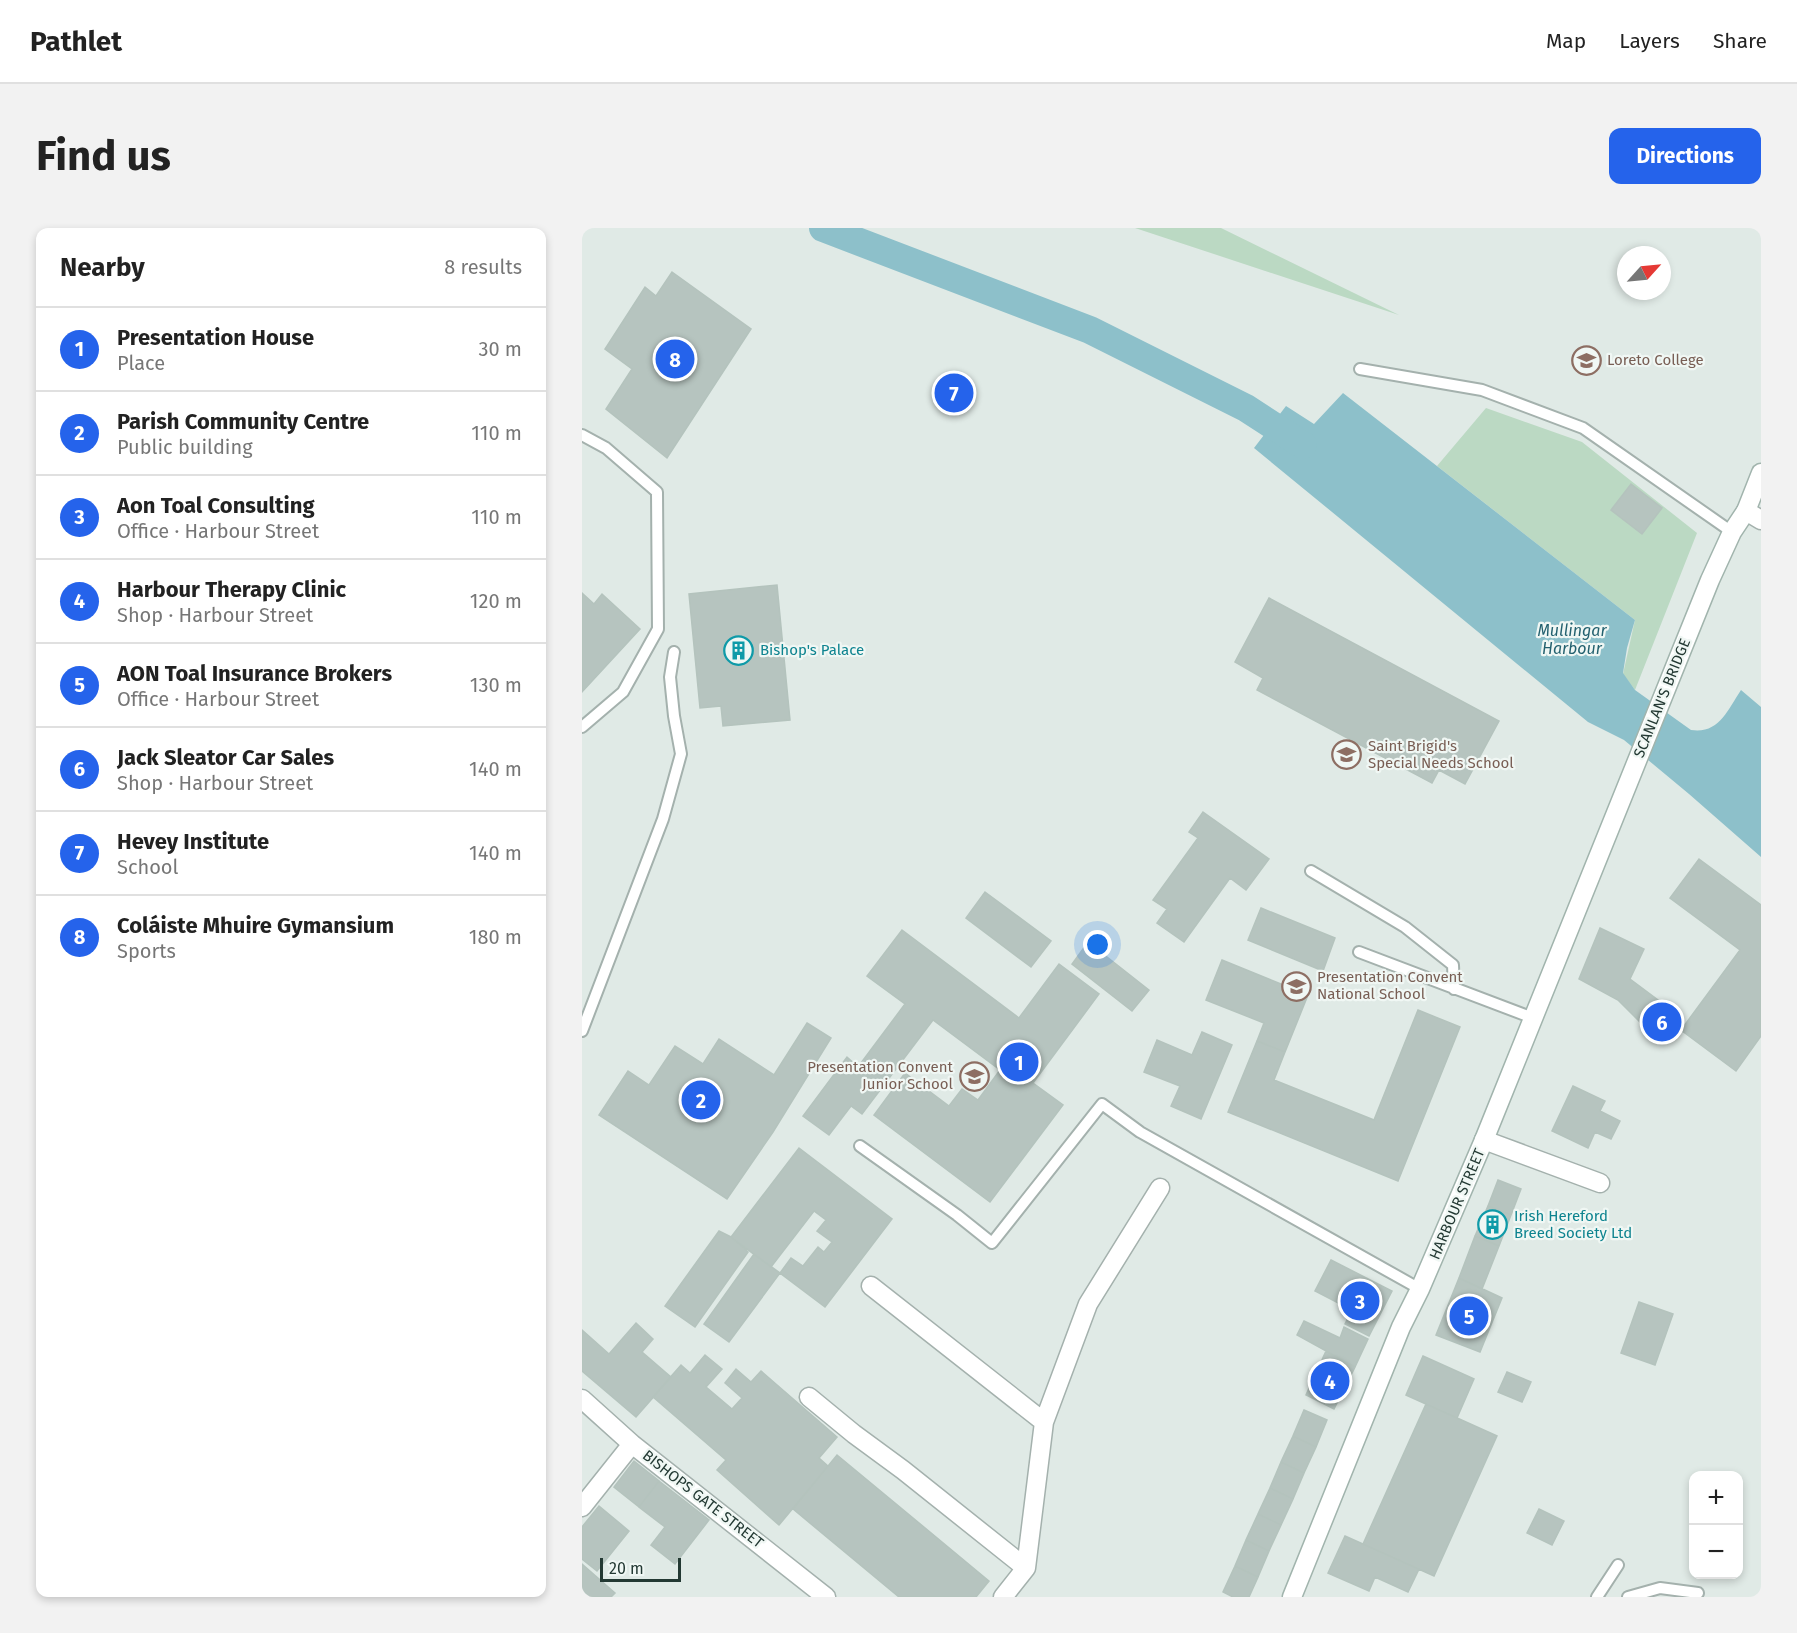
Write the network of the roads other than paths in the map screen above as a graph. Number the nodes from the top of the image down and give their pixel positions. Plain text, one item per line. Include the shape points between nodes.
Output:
1 (1360, 369) dead end
2 (582, 435) edge
3 (1761, 473) edge
4 (1754, 515) edge
5 (1732, 532) junction
6 (674, 652) dead end
7 (582, 727) edge
8 (1613, 816) joint
9 (1311, 871) dead end
10 (1359, 952) dead end
11 (1454, 989) junction
12 (1533, 1018) junction
13 (582, 1031) edge
14 (1484, 1140) junction
15 (860, 1146) dead end
16 (1600, 1183) dead end
17 (1160, 1188) dead end
18 (871, 1286) dead end
19 (1420, 1289) junction
20 (809, 1397) dead end
21 (582, 1399) edge
22 (1044, 1422) junction
23 (632, 1443) junction
24 (582, 1507) edge
25 (1618, 1565) dead end
26 (1026, 1568) junction
27 (1698, 1593) dead end
28 (1293, 1595) edge
29 (826, 1597) edge
30 (1003, 1597) edge
31 (1597, 1597) edge
32 (1628, 1597) edge

1 - 5 lane via 1482,390 1583,428
2 - 7 lane via 606,448 657,492 658,618 658,629 623,692
3 - 4 street, SCANLAN'S BRIDGE
4 - 5 street, SCANLAN'S BRIDGE
5 - 8 street, SCANLAN'S BRIDGE
6 - 13 lane via 670,677 681,754 663,819
8 - 12 street, HARBOUR STREET
9 - 11 lane via 1405,927 1454,965
10 - 11 lane
11 - 12 lane
12 - 14 street, HARBOUR STREET
14 - 16 street
14 - 19 street, HARBOUR STREET
15 - 19 lane via 992,1243 1102,1104 1140,1132
17 - 22 street via 1088,1304
18 - 22 street
19 - 28 street, HARBOUR STREET
20 - 26 street
21 - 23 street, BISHOPS GATE STREET
22 - 26 street
23 - 24 street
23 - 29 street, BISHOPS GATE STREET
25 - 31 lane
26 - 30 street
27 - 32 lane via 1660,1588

